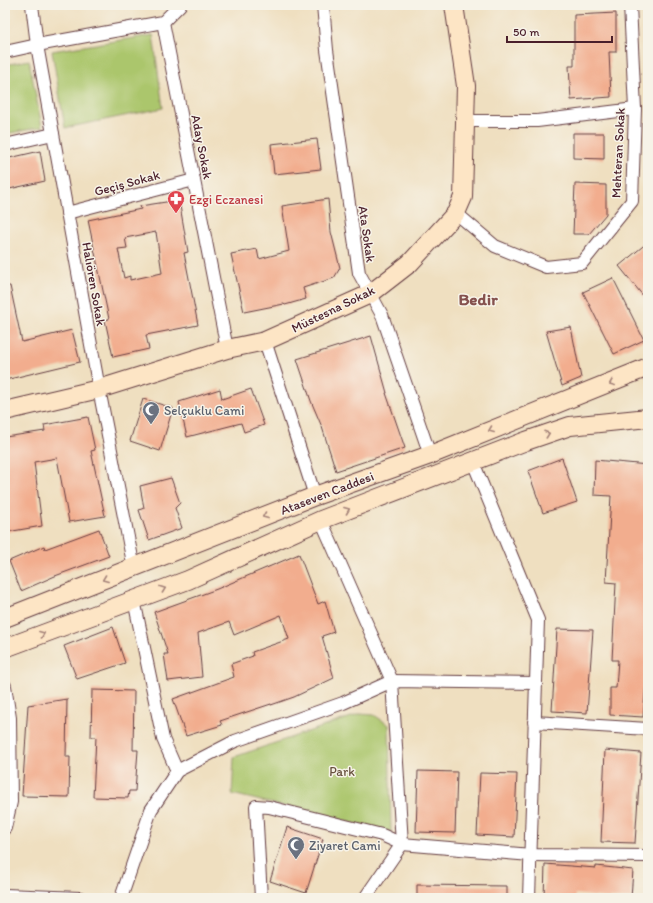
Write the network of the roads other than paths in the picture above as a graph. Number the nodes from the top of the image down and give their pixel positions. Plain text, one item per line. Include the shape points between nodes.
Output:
1 (32, 5) edge
2 (180, 5) edge
3 (323, 5) edge
4 (454, 5) edge
5 (630, 5) edge
6 (163, 22) junction
7 (37, 45) junction
8 (5, 52) edge
9 (634, 109) junction
10 (466, 121) junction
11 (53, 134) junction
12 (5, 145) edge
13 (194, 180) junction
14 (67, 213) junction
15 (456, 213) junction
16 (370, 294) junction
17 (265, 341) junction
18 (227, 349) junction
19 (648, 368) edge
20 (99, 389) junction
21 (5, 411) edge
22 (648, 418) edge
23 (430, 455) junction
24 (474, 462) junction
25 (315, 496) junction
26 (321, 520) junction
27 (134, 568) junction
28 (134, 600) junction
29 (5, 618) edge
30 (5, 648) edge
31 (392, 681) junction
32 (535, 683) junction
33 (5, 686) edge
34 (534, 722) junction
35 (648, 729) edge
36 (177, 770) junction
37 (5, 828) edge
38 (402, 844) junction
39 (531, 854) junction
40 (648, 856) edge
41 (5, 895) edge
42 (80, 898) edge
43 (121, 898) edge
44 (261, 898) edge
45 (365, 898) edge
46 (529, 898) edge

1 - 7 street, Halıören Sokak
2 - 6 street
3 - 16 street, Ata Sokak via 327,50 359,273
4 - 10 main road, Müstesna Sokak via 466,86
5 - 9 street, Mehteran Sokak
6 - 7 street
6 - 13 street, Aday Sokak
7 - 8 street
7 - 11 street, Halıören Sokak
9 - 10 street via 537,121
9 - 15 street, Mehteran Sokak via 632,201 582,263 546,267 495,246
10 - 15 main road, Müstesna Sokak via 463,197
11 - 12 street
11 - 14 street, Halıören Sokak
13 - 14 street, Geçiş Sokak
13 - 18 street, Aday Sokak
14 - 20 street, Halıören Sokak
15 - 16 main road, Müstesna Sokak via 410,263
16 - 17 main road, Müstesna Sokak
16 - 23 street, Ata Sokak via 382,315
17 - 18 main road, Müstesna Sokak
17 - 25 street
18 - 20 main road, Müstesna Sokak
19 -> 23 main road, Ataseven Caddesi
20 - 21 main road, Müstesna Sokak
20 - 27 street, Halıören Sokak
24 -> 22 main road via 570,426
23 - 25 main road, Ataseven Caddesi
26 -> 24 main road
24 - 32 street via 538,620
25 -> 27 main road, Ataseven Caddesi
28 -> 26 main road via 188,580
26 - 31 street
27 -> 29 main road, Ataseven Caddesi
30 -> 28 main road
28 - 36 street via 163,739
31 - 32 street
31 - 36 street via 343,703 235,741
31 - 38 street
32 - 34 street
33 - 37 street via 10,718 11,802
34 - 35 street
34 - 39 street
36 - 43 street via 151,810
38 - 39 street
38 - 44 street via 382,835 256,806
38 - 45 street
39 - 40 street
39 - 46 street
41 - 42 street

